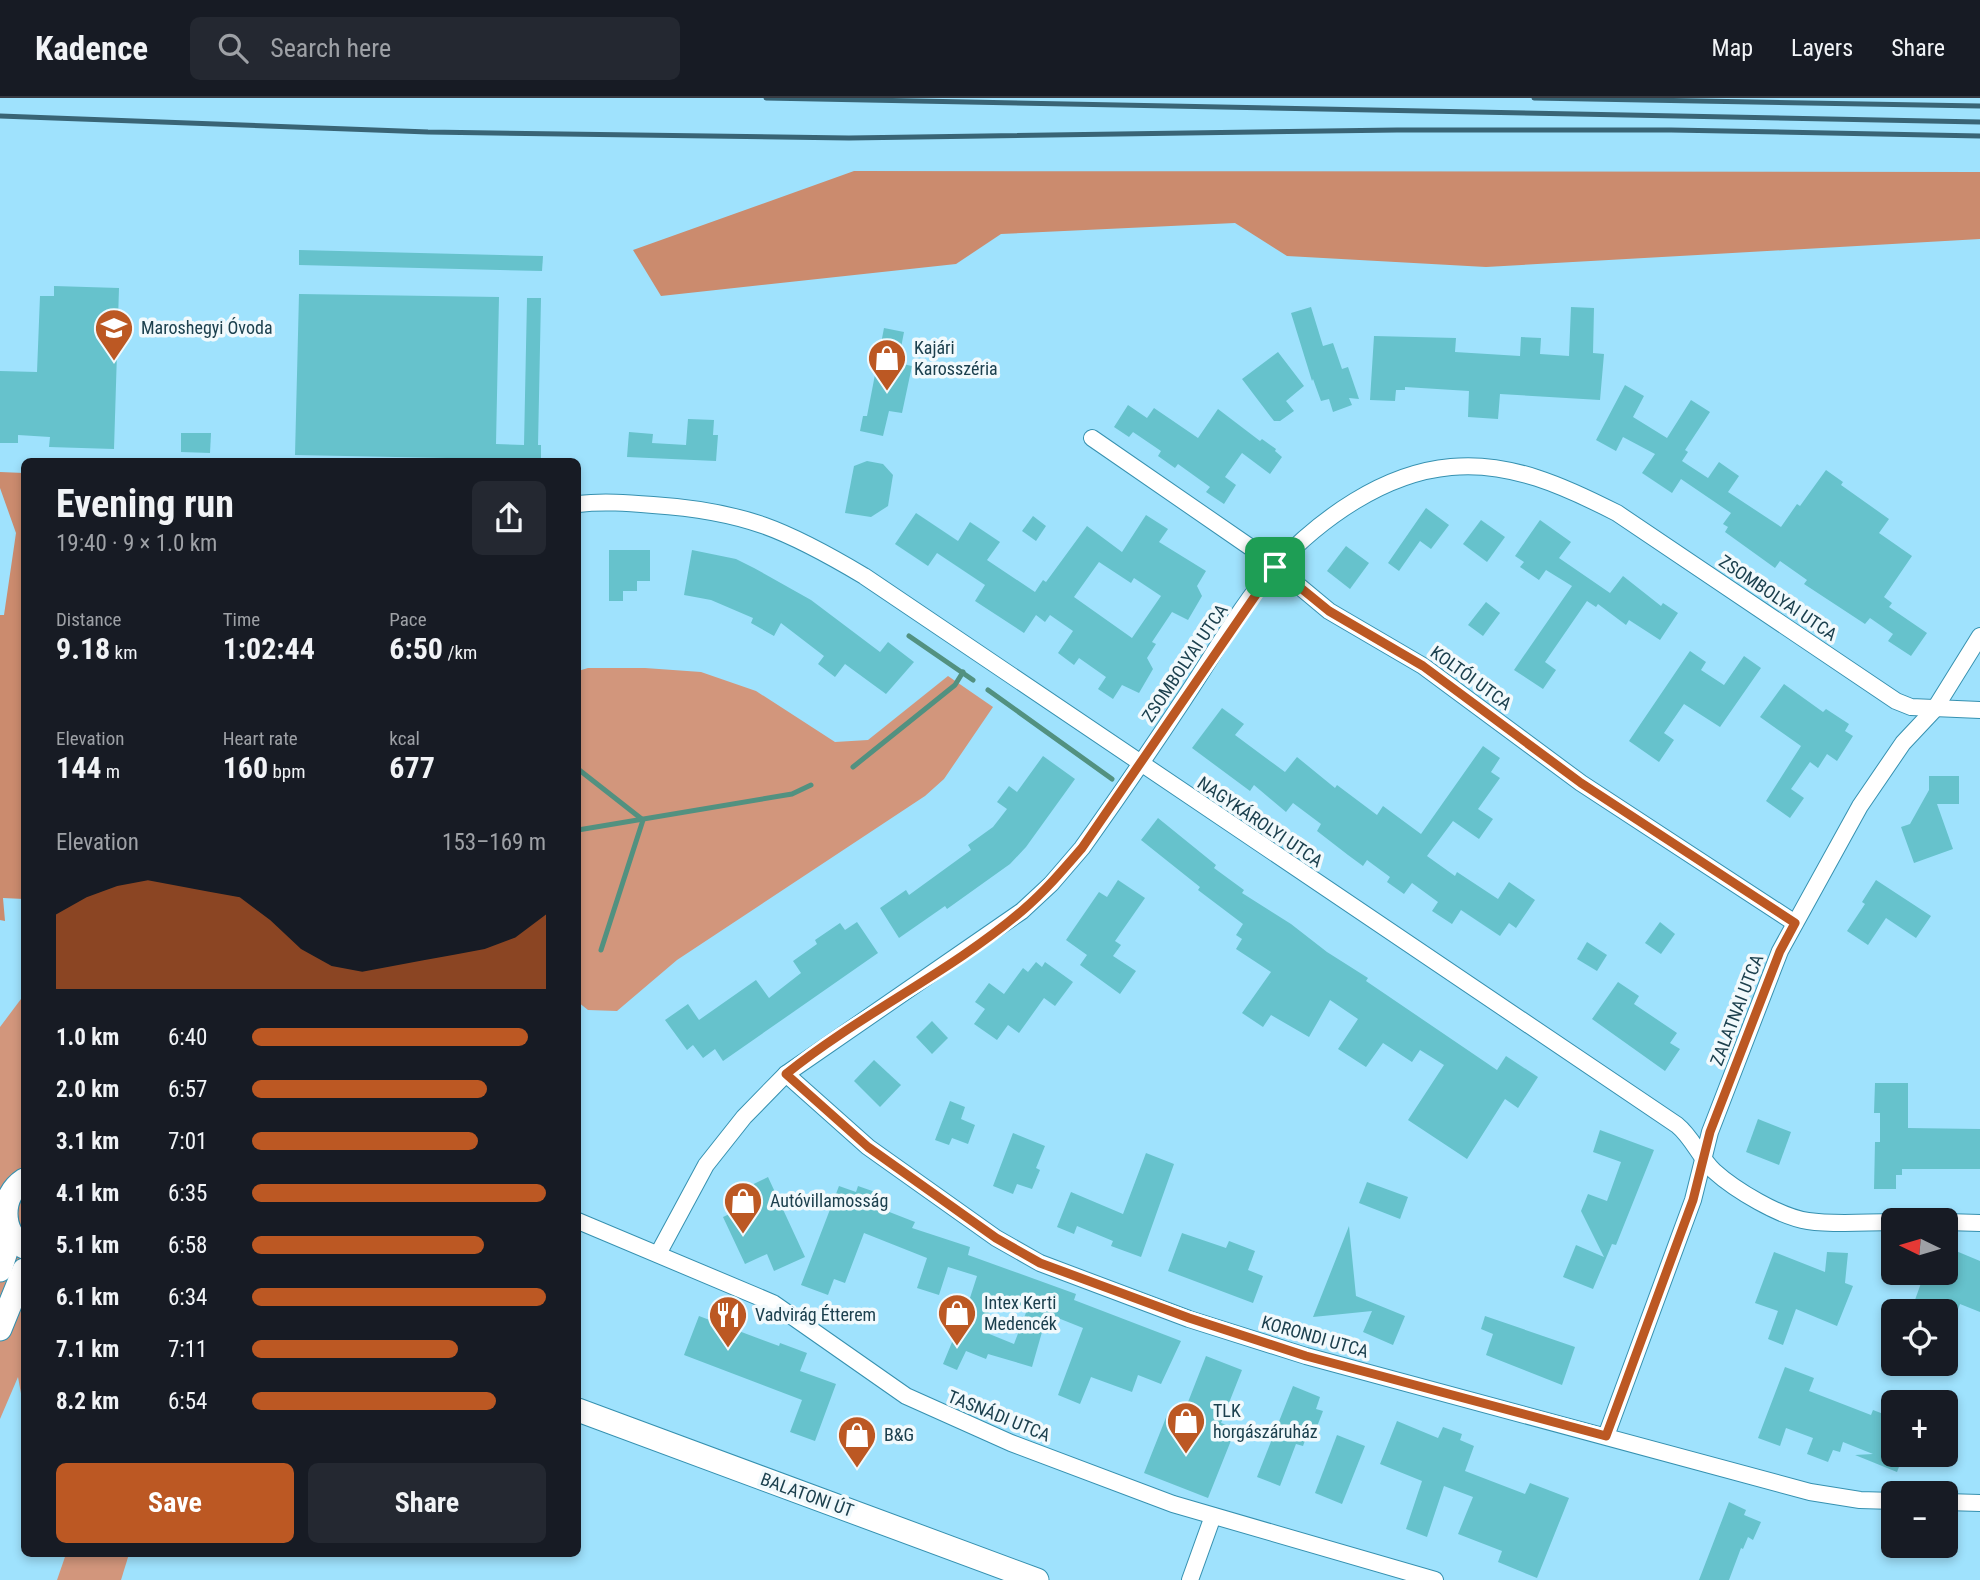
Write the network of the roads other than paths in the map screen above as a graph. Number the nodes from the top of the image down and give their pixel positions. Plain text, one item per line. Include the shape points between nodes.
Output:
1 (1091, 438) dead end
2 (581, 504) edge
3 (1275, 567) junction
4 (1980, 636) edge
5 (1934, 710) junction
6 (1980, 710) edge
7 (1141, 765) junction
8 (1795, 923) junction
9 (786, 1074) junction
10 (1703, 1159) junction
11 (0, 1178) edge
12 (21, 1179) edge
13 (21, 1182) edge
14 (581, 1222) edge
15 (1881, 1222) edge
16 (1958, 1222) edge
17 (1980, 1223) edge
18 (10, 1233) edge
19 (658, 1254) junction
20 (0, 1270) edge
21 (21, 1277) edge
22 (0, 1329) edge
23 (581, 1411) edge
24 (1606, 1436) junction
25 (1881, 1501) edge
26 (1958, 1502) edge
27 (1980, 1503) edge
28 (1213, 1516) junction
29 (1037, 1580) edge
30 (1190, 1580) edge
31 (1435, 1580) edge

1 - 3 street, KOLTÓI UTCA
2 - 7 street, NAGYKÁROLYI UTCA via 712,510 799,538 864,576
3 - 5 street, ZSOMBOLYAI UTCA via 1330,519 1388,482 1452,466 1528,475 1569,488 1618,513 1896,701
3 - 7 street, ZSOMBOLYAI UTCA
3 - 8 street, KOLTÓI UTCA via 1329,611 1423,666 1581,783
4 - 5 street, ZALATNAI UTCA
5 - 6 street, ZSOMBOLYAI UTCA
5 - 8 street, ZALATNAI UTCA via 1879,775
7 - 9 street, ZSOMBOLYAI UTCA via 1082,848 1022,911
7 - 10 street, NAGYKÁROLYI UTCA via 1677,1125
8 - 10 street, ZALATNAI UTCA via 1780,951
9 - 19 street, ZSOMBOLYAI UTCA via 706,1165
9 - 24 street, KORONDI UTCA via 868,1147 996,1238 1040,1263 1306,1356
10 - 15 street, NAGYKÁROLYI UTCA via 1714,1171 1786,1215 1808,1221
10 - 24 street, ZALATNAI UTCA via 1693,1200
11 - 12 main road
13 - 18 main road via 5,1203
14 - 19 street, TASNÁDI UTCA
16 - 17 street
18 - 20 main road
19 - 28 street, TASNÁDI UTCA via 773,1303 878,1379 934,1411 1129,1489
21 - 22 main road
23 - 29 main road, BALATONI ÚT
24 - 25 street, KORONDI UTCA via 1810,1492
26 - 27 street
28 - 30 street
28 - 31 street, TASNÁDI UTCA

